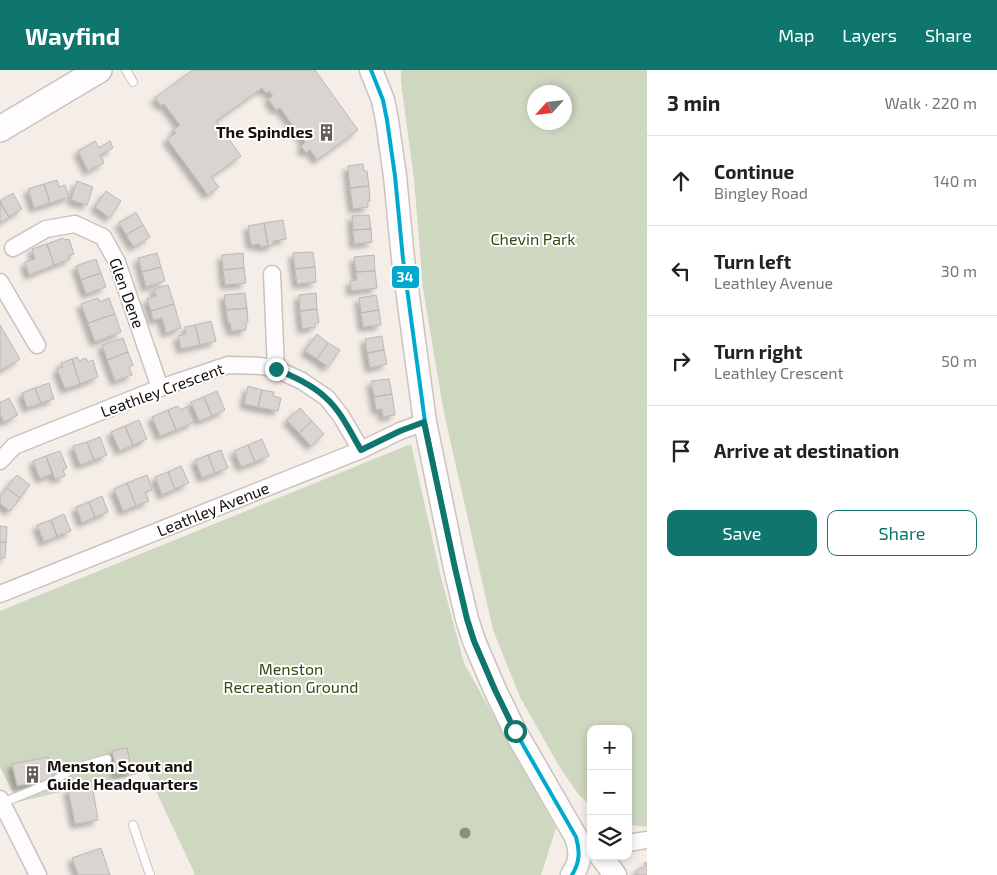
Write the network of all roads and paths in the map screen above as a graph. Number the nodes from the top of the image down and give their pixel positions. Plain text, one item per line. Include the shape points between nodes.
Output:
1 (99, 70) edge
2 (126, 70) edge
3 (372, 70) edge
4 (133, 82) dead end
5 (0, 129) edge
6 (12, 247) dead end
7 (272, 274) dead end
8 (0, 282) edge
9 (37, 345) dead end
10 (276, 369) junction
11 (160, 388) junction
12 (424, 422) junction
13 (361, 450) junction
14 (0, 461) edge
15 (0, 594) edge
16 (107, 760) dead end
17 (1, 801) edge
18 (133, 825) dead end
19 (647, 840) edge
20 (632, 842) edge
21 (584, 846) edge
22 (604, 860) edge
23 (38, 875) edge
24 (150, 875) edge
25 (572, 875) edge
26 (615, 875) edge

1 - 5 main road
2 - 4 lane
3 - 12 street via 387,120
6 - 11 street, Glen Dene via 46,229 75,224 103,237 117,262
7 - 10 street
8 - 9 street
10 - 11 street, Leathley Crescent via 228,364
10 - 13 street, Leathley Crescent via 302,381 326,398
11 - 14 street, Leathley Crescent via 14,446
12 - 13 street, Leathley Avenue
12 - 21 street via 474,641 515,731
13 - 15 street, Leathley Avenue
16 - 17 lane via 72,769 51,784
17 - 23 street
18 - 24 lane
19 - 20 street
21 - 25 street
22 - 26 street

